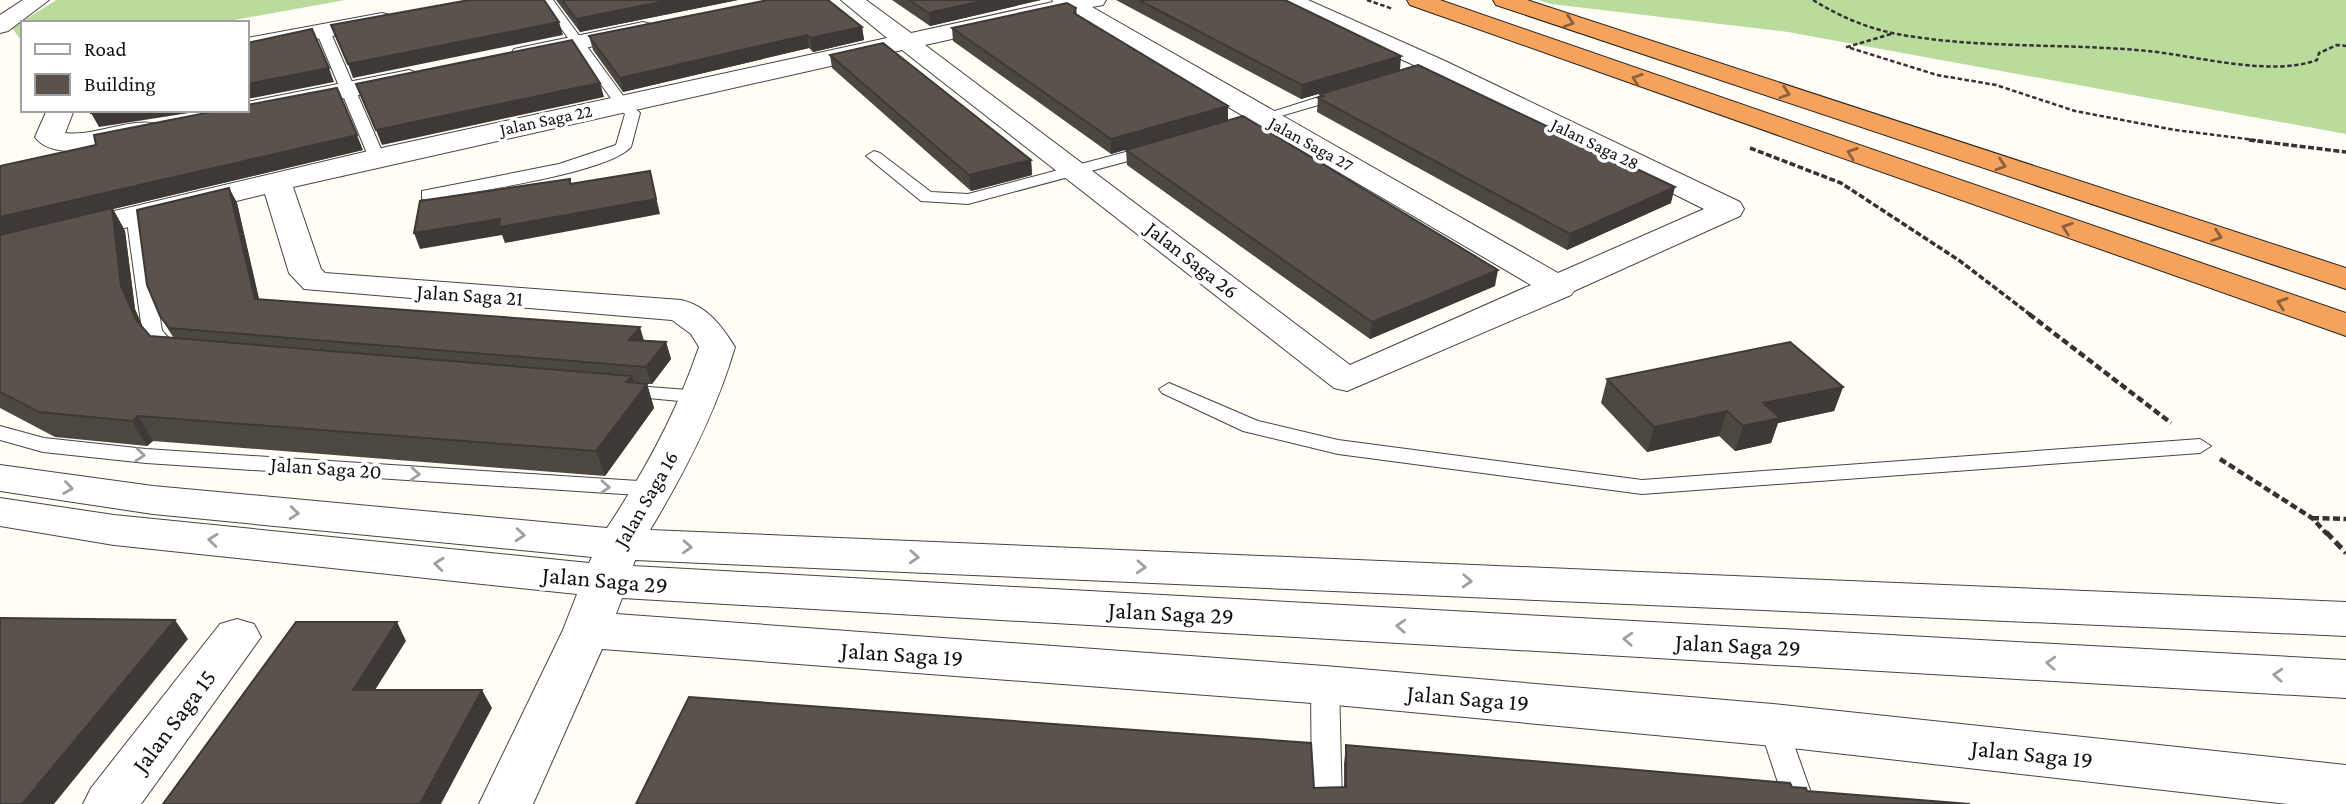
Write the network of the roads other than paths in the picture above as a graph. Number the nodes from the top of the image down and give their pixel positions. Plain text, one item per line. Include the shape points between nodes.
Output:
1 (12, 0) edge
2 (38, 0) edge
3 (547, 0) edge
4 (852, 0) edge
5 (1289, 0) edge
6 (1504, 0) edge
7 (1076, 2) edge
8 (1406, 5) edge
9 (0, 7) edge
10 (400, 17) edge
11 (668, 24) edge
12 (0, 26) edge
13 (323, 31) junction
14 (578, 43) junction
15 (910, 43) junction
16 (248, 45) edge
17 (497, 60) edge
18 (429, 74) edge
19 (348, 90) junction
20 (1356, 90) edge
21 (622, 104) junction
22 (248, 110) edge
23 (60, 112) edge
24 (1249, 121) junction
25 (180, 123) edge
26 (1170, 145) edge
27 (874, 156) dead end
28 (377, 158) junction
29 (1078, 172) junction
30 (275, 182) junction
31 (428, 195) dead end
32 (134, 214) junction
33 (0, 248) edge
34 (2346, 279) edge
35 (1559, 288) junction
36 (2346, 325) edge
37 (717, 347) joint
38 (193, 357) edge
39 (1169, 389) dead end
40 (605, 390) edge
41 (701, 397) junction
42 (0, 433) edge
43 (2200, 446) road end
44 (0, 478) edge
45 (654, 489) junction
46 (0, 512) edge
47 (612, 563) junction
48 (2346, 620) edge
49 (587, 630) junction
50 (237, 637) dead end
51 (2346, 679) edge
52 (1325, 685) junction
53 (1773, 725) junction
54 (2346, 788) edge
55 (110, 804) edge
56 (506, 804) edge
57 (1327, 804) edge
58 (1800, 804) edge

1 - 9 street
2 - 12 street
3 - 14 lane
4 - 15 street, Jalan Saga 26
5 - 35 street, Jalan Saga 28 via 1423,70 1729,209
6 -> 34 highway
7 - 15 street, Jalan Saga 22
7 - 24 street, Jalan Saga 27
36 -> 8 highway
10 - 13 street
11 - 14 street
13 - 16 street
13 - 19 lane
14 - 17 street
14 - 21 lane
15 - 21 street, Jalan Saga 22
15 - 29 street, Jalan Saga 26
18 - 19 street
19 - 22 street
19 - 28 lane
20 - 24 lane
21 - 28 street, Jalan Saga 22
21 - 31 lane via 634,113 623,148 612,155
23 - 25 street via 49,137 60,143
24 - 35 street, Jalan Saga 27 via 1436,213
26 - 29 lane
27 - 29 lane via 927,197 949,200
28 - 30 street, Jalan Saga 22
29 - 35 street, Jalan Saga 26 via 1348,380
30 - 32 street, Jalan Saga 22
30 - 37 street, Jalan Saga 21 via 306,274 316,282 681,310 704,327
32 - 33 street, Jalan Saga 22
32 - 38 lane via 152,330 163,348
37 - 41 street, Jalan Saga 16
39 - 43 lane via 1251,426 1338,447 1642,487
40 - 41 lane
41 - 45 street, Jalan Saga 16
42 -> 45 lane, Jalan Saga 20 via 43,445 146,456
44 -> 47 street, Jalan Saga 29
45 - 47 street, Jalan Saga 16
47 -> 46 street, Jalan Saga 29 via 114,530
47 -> 48 street, Jalan Saga 29
47 - 49 street, Jalan Saga 16
51 -> 47 street, Jalan Saga 29
49 - 52 street, Jalan Saga 19
49 - 56 street, Jalan Saga 16
50 - 55 street, Jalan Saga 15
52 - 53 street, Jalan Saga 19
52 - 57 lane
53 - 54 street, Jalan Saga 19
53 - 58 lane

